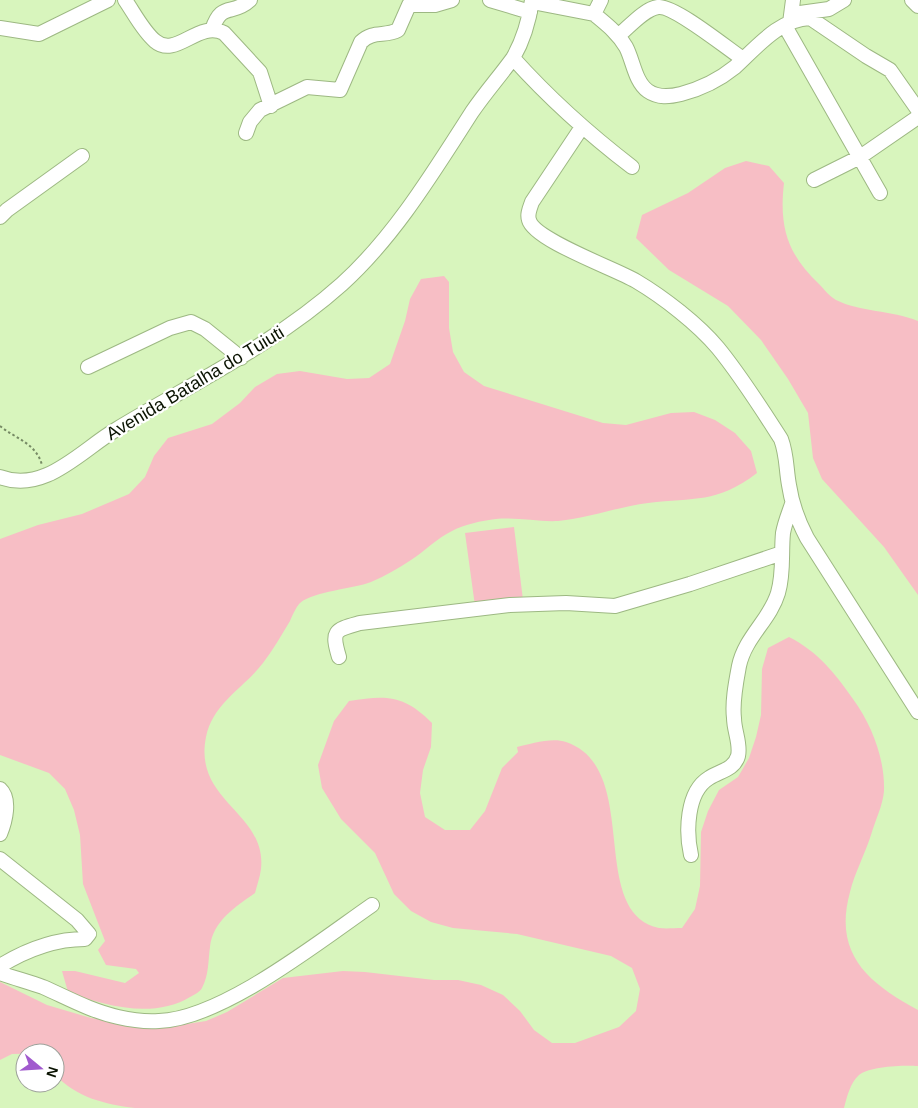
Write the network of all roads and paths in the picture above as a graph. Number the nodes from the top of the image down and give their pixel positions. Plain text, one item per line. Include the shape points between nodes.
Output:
1 (108, 0) edge
2 (124, 0) edge
3 (250, 0) edge
4 (452, 0) edge
5 (490, 0) edge
6 (601, 0) edge
7 (793, 0) edge
8 (844, 0) edge
9 (912, 0) edge
10 (531, 5) edge
11 (918, 6) edge
12 (594, 14) junction
13 (789, 23) junction
14 (0, 28) edge
15 (212, 30) junction
16 (618, 36) junction
17 (513, 58) junction
18 (743, 60) junction
19 (271, 106) junction
20 (918, 110) edge
21 (918, 118) edge
22 (582, 127) junction
23 (246, 133) dead end
24 (82, 156) dead end
25 (860, 157) junction
26 (632, 167) dead end
27 (814, 180) dead end
28 (880, 193) dead end
29 (0, 217) edge
30 (241, 358) junction
31 (88, 367) dead end
32 (0, 426) edge
33 (0, 477) edge
34 (45, 477) junction
35 (792, 504) junction
36 (782, 553) junction
37 (339, 656) dead end
38 (918, 712) edge
39 (0, 789) edge
40 (0, 834) edge
41 (691, 855) dead end
42 (0, 860) edge
43 (372, 905) dead end
44 (0, 966) edge
45 (0, 973) edge

1 - 14 street via 38,34
2 - 15 street via 150,36 162,46 174,46 205,30
3 - 15 street via 239,7 225,7
4 - 19 street via 435,5 409,5 398,30 367,36 361,42 340,90 311,86
5 - 10 street
6 - 12 street
7 - 13 street
8 - 13 street via 829,9 803,12
9 - 11 street
10 - 12 street
10 - 17 street, Avenida Batalha do Tuiuti via 522,43
12 - 16 street
13 - 18 street
13 - 20 street via 799,18 810,18 890,70
13 - 25 street
15 - 19 street via 228,36 260,72
16 - 18 street via 650,10 662,7 684,17
16 - 18 street via 641,84 653,94 662,96 703,87
17 - 22 street
17 - 30 street, Avenida Batalha do Tuiuti via 418,192 360,266 328,296
19 - 23 street via 254,115
21 - 25 street
22 - 26 street
22 - 35 street via 532,202 529,213 531,225 556,243 637,281 718,348 780,439 786,452
24 - 29 street
25 - 27 street
25 - 28 street
30 - 31 street via 205,328 191,322 170,328
30 - 34 street, Avenida Batalha do Tuiuti via 115,430
32 - 34 path via 40,455
33 - 34 street, Avenida Batalha do Tuiuti via 20,482
35 - 36 street via 785,522
35 - 38 street via 807,538
36 - 37 street via 615,606 566,603 510,605 360,623 339,629 336,633 334,641
36 - 41 street via 781,581 776,599 746,646 740,664 734,718 738,755 734,763 708,778 697,792 687,828
39 - 40 street via 6,803
42 - 44 street via 77,920 88,934 85,939 36,947
43 - 45 street via 254,985 211,1007 161,1022 98,1012 42,987

